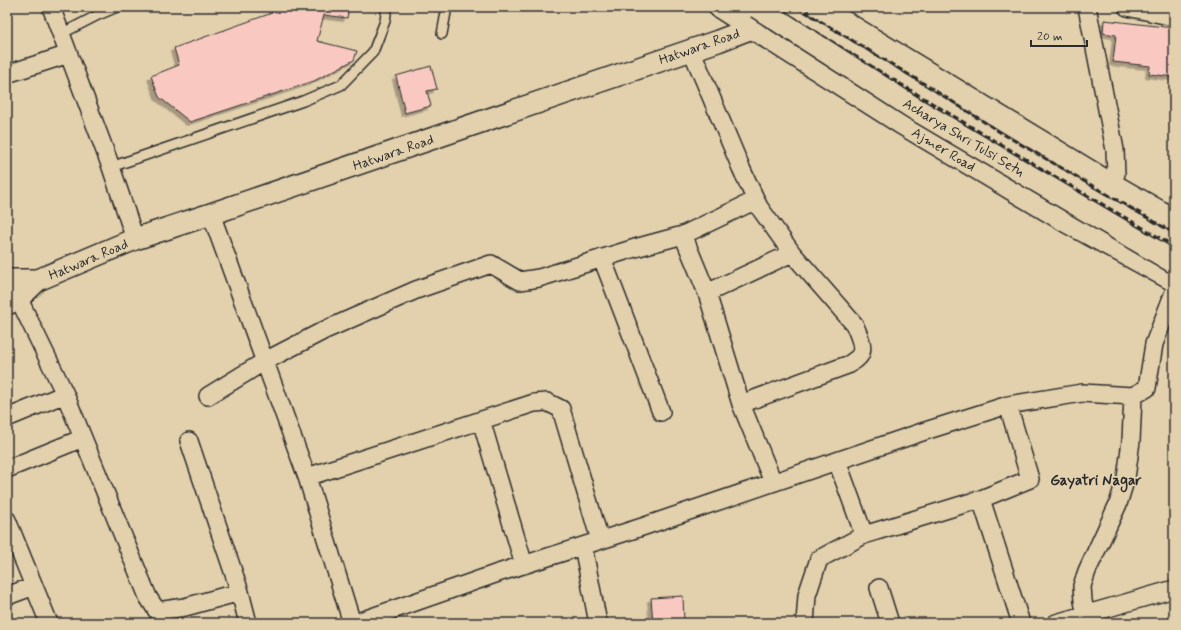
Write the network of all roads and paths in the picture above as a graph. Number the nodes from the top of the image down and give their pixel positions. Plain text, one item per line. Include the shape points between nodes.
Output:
1 (51, 7) edge
2 (117, 7) edge
3 (386, 7) edge
4 (447, 7) edge
5 (720, 7) edge
6 (773, 7) edge
7 (819, 7) edge
8 (839, 7) edge
9 (1127, 7) edge
10 (1092, 9) edge
11 (755, 17) edge
12 (1174, 17) edge
13 (61, 34) junction
14 (442, 34) dead end
15 (691, 49) junction
16 (68, 54) junction
17 (7, 74) edge
18 (111, 167) junction
19 (1116, 174) junction
20 (756, 200) junction
21 (1174, 208) edge
22 (210, 214) junction
23 (1174, 220) edge
24 (683, 235) junction
25 (135, 239) junction
26 (792, 253) junction
27 (602, 258) junction
28 (1174, 262) edge
29 (9, 280) edge
30 (38, 280) junction
31 (1174, 280) edge
32 (1174, 292) edge
33 (707, 293) junction
34 (13, 301) edge
35 (265, 361) junction
36 (65, 394) junction
37 (208, 396) dead end
38 (1133, 396) junction
39 (741, 404) junction
40 (1008, 405) junction
41 (661, 412) dead end
42 (7, 418) edge
43 (481, 420) junction
44 (83, 438) junction
45 (189, 441) dead end
46 (837, 461) junction
47 (7, 468) edge
48 (307, 478) junction
49 (773, 482) junction
50 (981, 499) junction
51 (7, 520) edge
52 (864, 534) junction
53 (600, 540) junction
54 (583, 546) junction
55 (524, 565) junction
56 (34, 586) junction
57 (879, 588) dead end
58 (1174, 589) edge
59 (240, 592) junction
60 (7, 596) edge
61 (1092, 616) edge
62 (49, 623) edge
63 (248, 623) edge
64 (354, 623) edge
65 (598, 623) edge
66 (805, 623) edge
67 (890, 623) edge
68 (1020, 623) edge
69 (1056, 623) edge

1 - 13 street
2 - 13 lane
3 - 18 lane via 385,21 373,52 341,85 303,101
4 - 14 lane
5 - 11 highway, Ajmer Road
6 - 11 street, Hatwara Road
7 - 23 highway
8 - 19 highway via 1071,150
9 - 12 street
10 - 19 street via 1115,150
11 - 15 street, Hatwara Road
11 - 28 highway, Acharya Shri Tulsi Setu, bridge
11 - 31 highway, Ajmer Road via 900,122 1066,221
13 - 16 street
15 - 20 street
15 - 22 street, Hatwara Road
16 - 17 street
16 - 18 street
18 - 25 street
19 - 21 highway
20 - 24 street
20 - 26 street
22 - 25 street, Hatwara Road
22 - 35 street
24 - 27 street
24 - 33 street
25 - 30 street, Hatwara Road
26 - 33 street
26 - 39 street via 854,324 860,337 861,354 850,364
27 - 35 street via 539,278 520,281 491,264 416,290 325,330
27 - 41 street
29 - 30 street, Hatwara Road
29 - 34 street
30 - 34 street
32 - 38 street via 1154,344 1147,388
33 - 39 street
34 - 36 street
35 - 37 street
35 - 48 street
36 - 42 street
36 - 44 street
38 - 40 street via 1082,393
38 - 61 street via 1126,478 1118,504 1082,586 1083,601
39 - 49 street
40 - 46 street
40 - 50 street via 1030,479
43 - 48 street
43 - 53 street via 534,403 548,402 561,409
43 - 55 street
44 - 47 street
44 - 59 street via 148,597 157,611 185,607
45 - 59 street
46 - 49 street
46 - 52 street
48 - 64 street
49 - 53 street
50 - 52 street
50 - 68 street
51 - 56 street
52 - 66 street via 819,559 807,595
53 - 54 street
54 - 55 street
54 - 65 street
55 - 64 street
56 - 60 street
56 - 62 street
57 - 67 street
58 - 61 street
59 - 63 street
61 - 69 street

